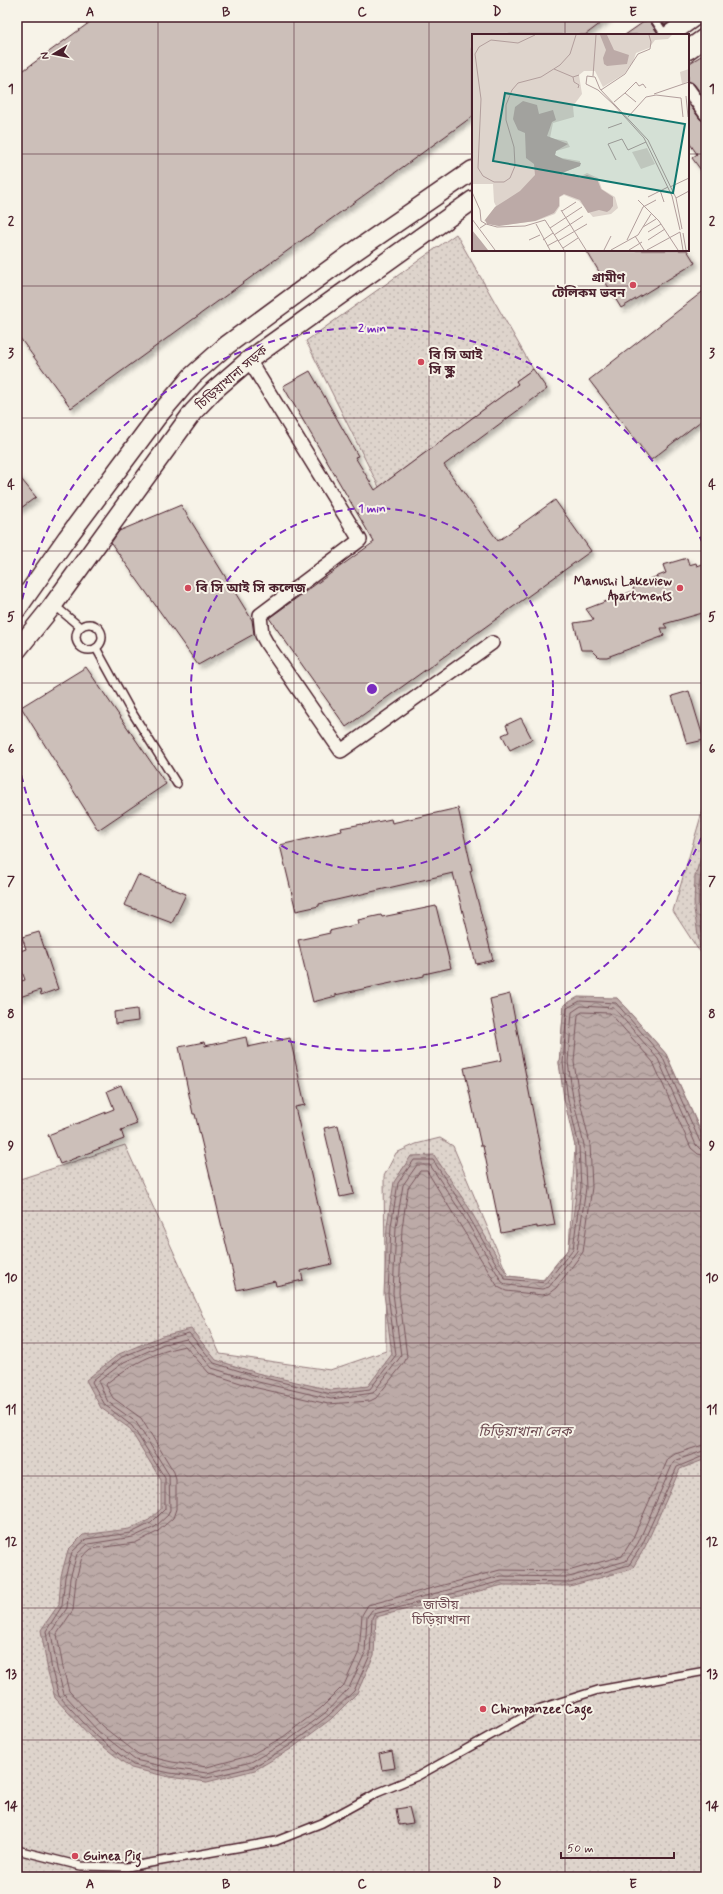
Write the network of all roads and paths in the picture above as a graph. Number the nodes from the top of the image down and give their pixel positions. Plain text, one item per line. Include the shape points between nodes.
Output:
1 (653, 17) edge
2 (694, 17) edge
3 (664, 34) edge
4 (670, 34) edge
5 (706, 37) edge
6 (689, 49) edge
7 (689, 90) edge
8 (706, 114) edge
9 (472, 171) edge
10 (472, 201) edge
11 (235, 339) junction
12 (250, 360) junction
13 (20, 598) edge
14 (52, 606) junction
15 (80, 627) junction
16 (492, 643) dead end
17 (96, 648) junction
18 (17, 650) edge
19 (177, 784) dead end
20 (706, 1671) edge
21 (17, 1850) edge

1 - 3 lane
2 - 4 main road
5 - 6 main road
7 - 8 street
9 - 11 main road, চিড়িয়াখানা সড়ক via 348,256
10 - 12 main road, চিড়িয়াখানা সড়ক
11 - 12 main road
11 - 13 main road, চিড়িয়াখানা সড়ক via 192,376 157,417
12 - 14 main road, চিড়িয়াখানা সড়ক via 213,391 193,412
12 - 16 street via 360,540 260,614 262,635 267,644 341,751
13 - 14 main road
14 - 15 lane
14 - 18 main road, চিড়িয়াখানা সড়ক
15 - 17 lane via 76,634 80,646 87,650
15 - 17 lane via 92,624 99,628 102,637
17 - 19 lane via 128,706
20 - 21 lane via 598,1690 538,1709 418,1776 377,1793 322,1823 276,1841 127,1867 81,1866

